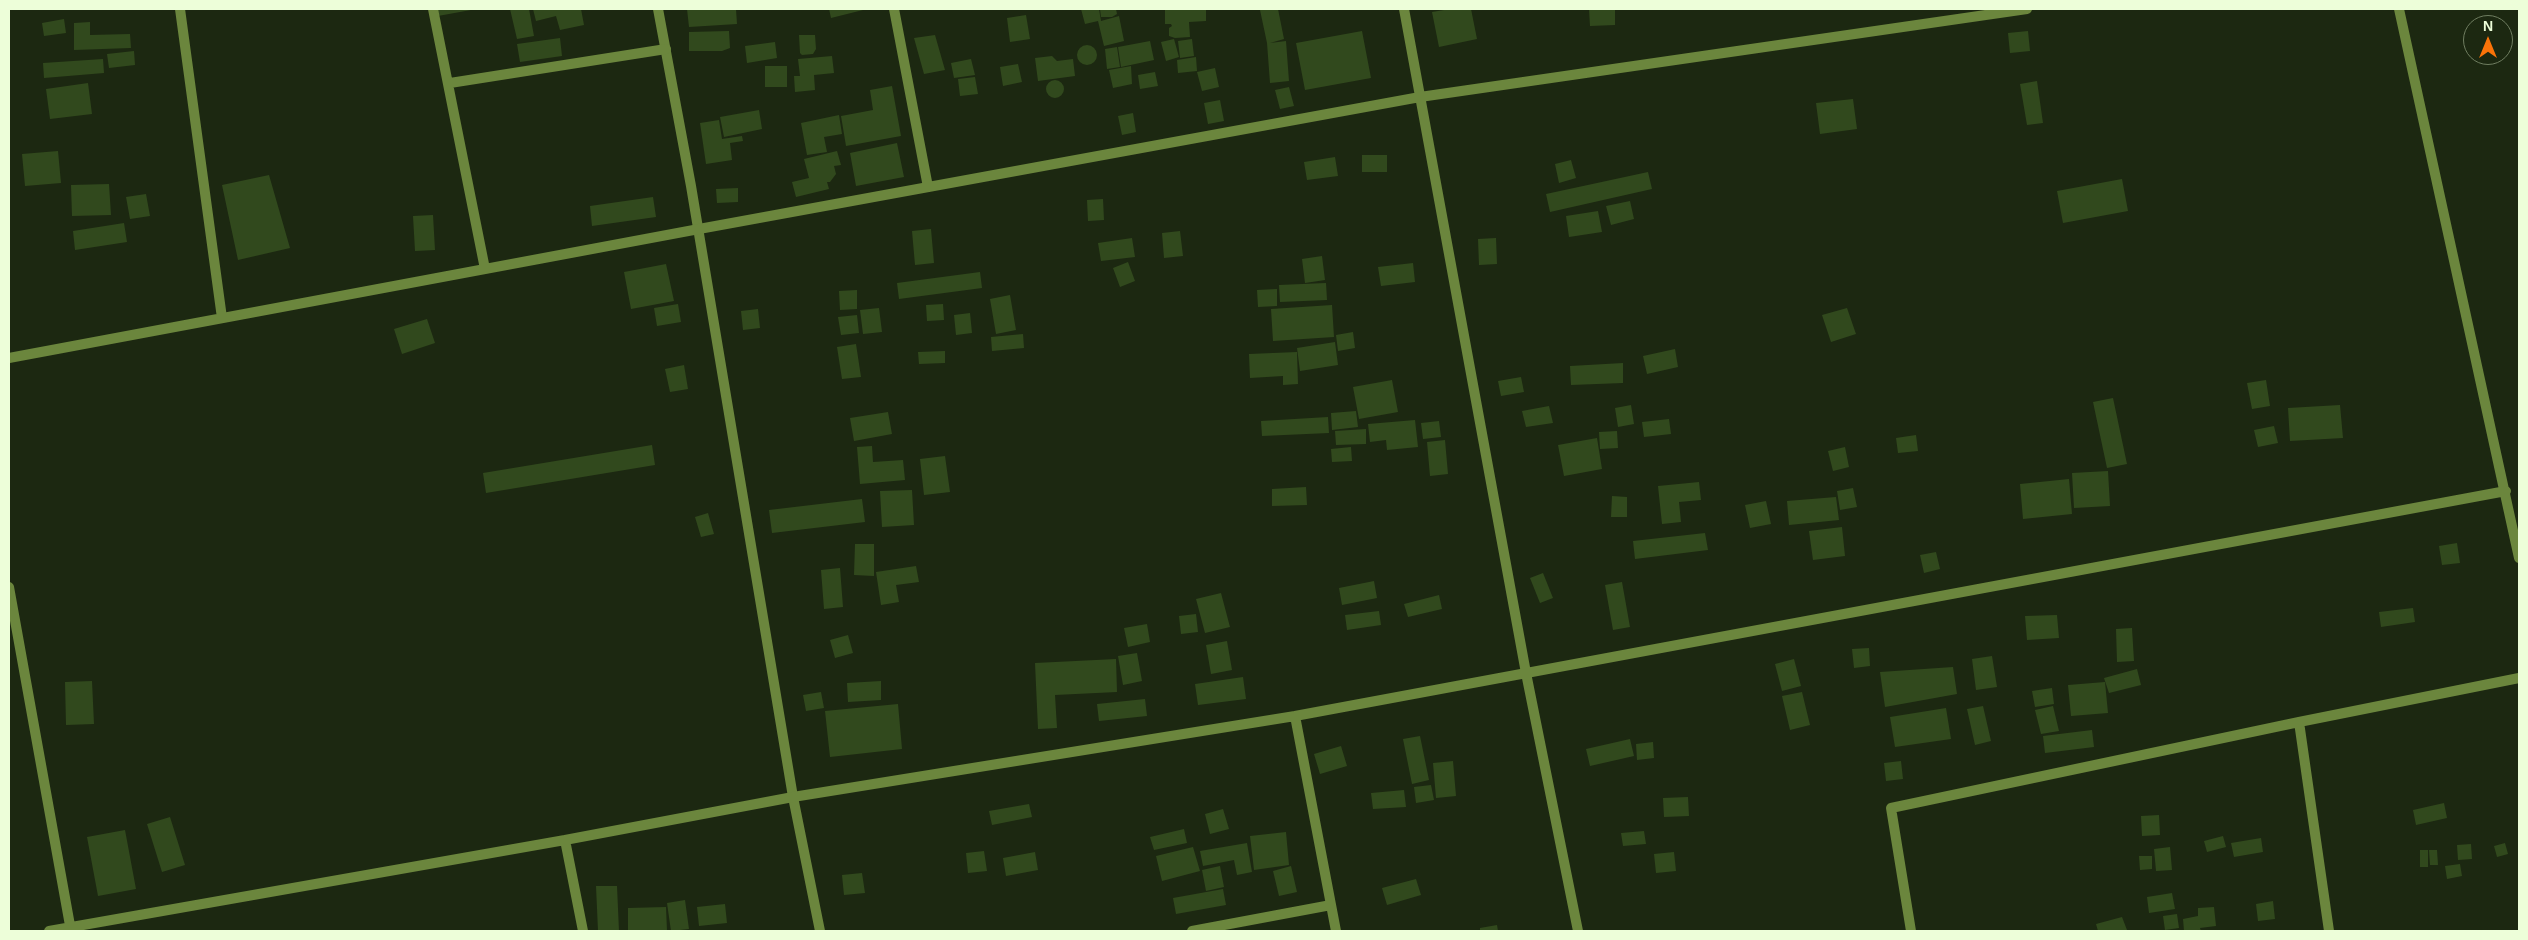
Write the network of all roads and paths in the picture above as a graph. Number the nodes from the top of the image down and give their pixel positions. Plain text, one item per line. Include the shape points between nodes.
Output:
1 (180, 9) edge
2 (433, 9) edge
3 (658, 9) edge
4 (894, 9) edge
5 (1404, 9) edge
6 (2027, 9) edge
7 (2399, 9) edge
8 (666, 49) junction
9 (450, 83) junction
10 (1420, 97) junction
11 (928, 187) junction
12 (699, 228) junction
13 (485, 268) junction
14 (222, 318) junction
15 (9, 358) edge
16 (2506, 491) junction
17 (2519, 558) edge
18 (9, 587) edge
19 (1526, 673) junction
20 (2519, 678) edge
21 (1295, 716) junction
22 (2299, 722) junction
23 (793, 797) junction
24 (565, 840) junction
25 (1330, 905) junction
26 (71, 929) edge
27 (49, 931) edge
28 (583, 931) edge
29 (820, 931) edge
30 (1192, 931) edge
31 (1336, 931) edge
32 (1578, 931) edge
33 (1912, 931) edge
34 (2329, 931) edge

1 - 14 street
2 - 9 street
3 - 8 street
4 - 11 street
5 - 10 street
6 - 10 street
7 - 16 street
8 - 9 street
8 - 12 street
9 - 13 street
10 - 11 street
10 - 19 street
11 - 12 street
12 - 13 street
12 - 23 street
13 - 14 street
14 - 15 street
16 - 17 street
16 - 19 street
18 - 26 street
19 - 21 street
19 - 32 street
20 - 22 street
21 - 23 street
21 - 25 street
22 - 33 street via 1892,808
22 - 34 street
23 - 24 street
23 - 29 street
24 - 26 street
24 - 28 street
25 - 30 street
25 - 31 street
26 - 27 street

